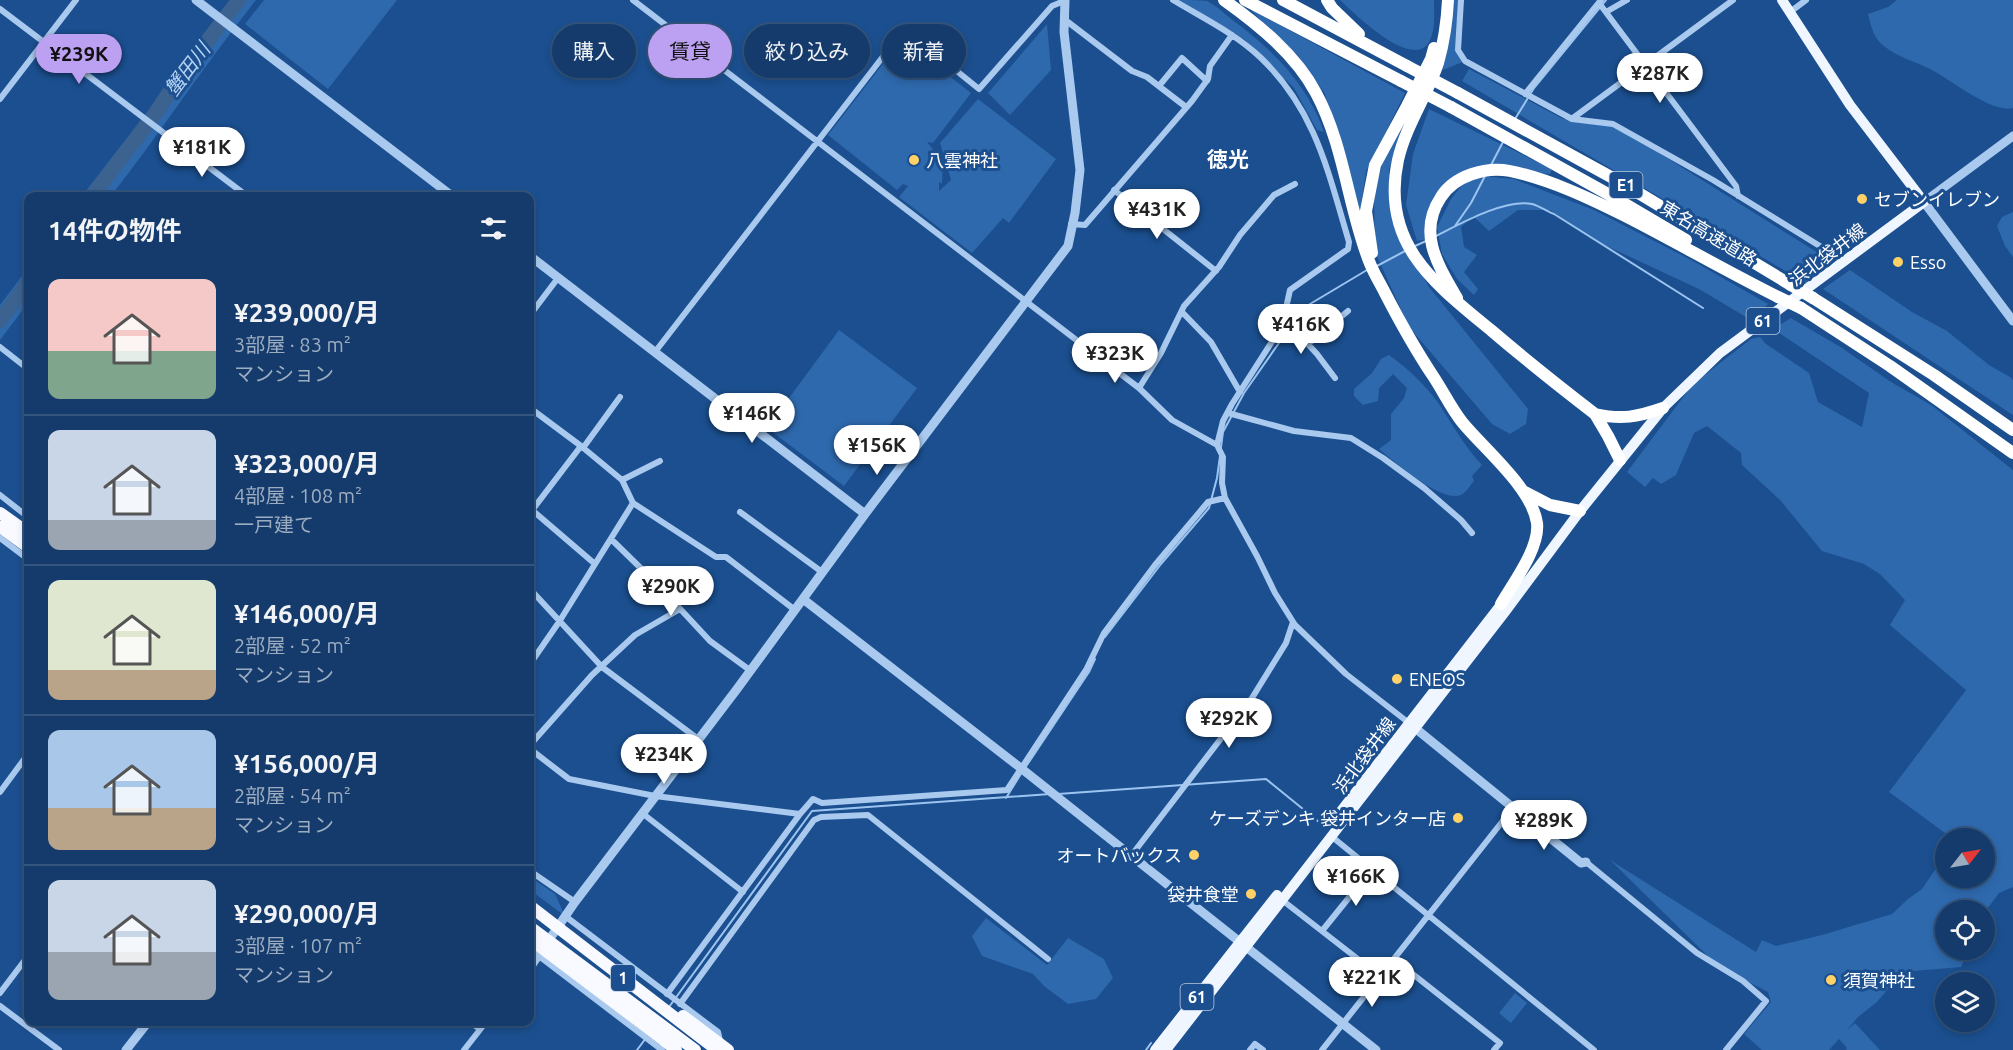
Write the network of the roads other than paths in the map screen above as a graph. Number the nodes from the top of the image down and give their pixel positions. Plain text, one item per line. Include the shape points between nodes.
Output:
1 (76, 0) edge
2 (196, 0) edge
3 (633, 0) edge
4 (1065, 0) edge
5 (1173, 0) edge
6 (1224, 0) edge
7 (1245, 0) edge
8 (1283, 0) edge
9 (1328, 0) edge
10 (1440, 0) edge
11 (1448, 0) edge
12 (1461, 0) edge
13 (1627, 0) edge
14 (1733, 0) edge
15 (1782, 0) edge
16 (1806, 0) edge
17 (1600, 1) edge
18 (0, 9) edge
19 (1606, 12) junction
20 (1790, 12) junction
21 (1063, 19) junction
22 (1232, 35) junction
23 (43, 41) junction
24 (1383, 53) junction
25 (1645, 65) junction
26 (1206, 81) junction
27 (1159, 86) junction
28 (1526, 94) junction
29 (0, 99) edge
30 (1186, 107) junction
31 (1572, 119) junction
32 (2013, 136) edge
33 (818, 141) junction
34 (1295, 184) dead end
35 (1114, 190) junction
36 (242, 192) edge
37 (447, 192) edge
38 (1738, 196) junction
39 (1924, 202) junction
40 (1071, 224) junction
41 (534, 259) edge
42 (1845, 262) junction
43 (1216, 271) junction
44 (558, 278) junction
45 (1779, 296) junction
46 (1388, 299) junction
47 (1027, 301) junction
48 (1463, 308) junction
49 (534, 310) edge
50 (1182, 312) junction
51 (1348, 312) dead end
52 (1284, 318) junction
53 (2013, 321) edge
54 (1308, 344) junction
55 (0, 347) edge
56 (655, 352) junction
57 (24, 366) edge
58 (1335, 378) dead end
59 (1139, 388) junction
60 (1240, 392) junction
61 (620, 397) dead end
62 (1663, 408) junction
63 (534, 411) edge
64 (1227, 413) junction
65 (1595, 414) junction
66 (2013, 430) edge
67 (1217, 445) junction
68 (582, 447) junction
69 (2013, 453) edge
70 (1620, 460) junction
71 (660, 461) dead end
72 (622, 480) junction
73 (1525, 492) junction
74 (0, 495) edge
75 (1226, 498) junction
76 (633, 503) junction
77 (534, 507) edge
78 (1580, 511) junction
79 (740, 512) dead end
80 (0, 513) edge
81 (534, 513) edge
82 (24, 514) edge
83 (865, 514) junction
84 (0, 527) edge
85 (24, 530) edge
86 (1472, 533) dead end
87 (0, 538) edge
88 (611, 539) junction
89 (24, 544) edge
90 (24, 556) edge
91 (595, 564) junction
92 (822, 572) junction
93 (534, 593) edge
94 (803, 599) junction
95 (1501, 604) junction
96 (680, 609) junction
97 (795, 610) junction
98 (559, 622) junction
99 (1293, 622) junction
100 (534, 658) edge
101 (602, 667) junction
102 (751, 671) junction
103 (1412, 725) junction
104 (698, 739) junction
105 (534, 742) edge
106 (534, 750) edge
107 (24, 759) edge
108 (1022, 769) junction
109 (0, 792) edge
110 (655, 796) junction
111 (1513, 808) junction
112 (642, 813) junction
113 (800, 814) junction
114 (1331, 836) junction
115 (1131, 856) junction
116 (1586, 862) joint
117 (1372, 869) junction
118 (534, 874) edge
119 (743, 892) junction
120 (1282, 900) junction
121 (534, 901) edge
122 (575, 902) junction
123 (534, 909) edge
124 (1428, 915) junction
125 (565, 916) junction
126 (534, 930) edge
127 (1322, 931) junction
128 (534, 942) edge
129 (1243, 946) junction
130 (539, 956) junction
131 (1048, 959) dead end
132 (1395, 960) junction
133 (24, 961) edge
134 (534, 962) edge
135 (1382, 977) junction
136 (0, 993) edge
137 (668, 994) junction
138 (0, 1006) edge
139 (682, 1010) junction
140 (24, 1024) edge
141 (1344, 1025) junction
142 (27, 1026) edge
143 (145, 1026) edge
144 (476, 1026) edge
145 (483, 1026) edge
146 (480, 1029) junction
147 (663, 1046) edge
148 (722, 1048) edge
149 (59, 1050) edge
150 (126, 1050) edge
151 (464, 1050) edge
152 (676, 1050) edge
153 (695, 1050) edge
154 (1155, 1050) edge
155 (1166, 1050) edge
156 (1250, 1050) edge
157 (1263, 1050) edge
158 (1322, 1050) edge
159 (1376, 1050) edge
160 (1494, 1050) edge
161 (1594, 1050) edge
162 (1726, 1050) edge

1 - 23 street
2 - 37 street
3 - 33 street
4 - 21 street
4 - 33 street via 1052,6 979,89 903,31
5 - 22 street
6 - 46 highway via 1278,45 1316,92 1328,119 1369,262
7 - 45 highway, 東名高速道路 / E1, bridge via 1608,194
8 - 24 highway, 東名高速道路 / E1
9 - 24 highway via 1346,24
10 - 46 highway via 1431,59 1375,165 1366,211 1373,261
11 - 48 highway via 1437,64 1398,159 1395,205 1409,248 1425,272
12 - 28 street via 1457,39 1460,56
13 - 19 street
14 - 25 street
15 - 20 main road
16 - 20 street
17 - 19 street
17 - 28 street
18 - 23 street
19 - 25 street
20 - 39 main road via 1850,105
21 - 27 street via 1132,71
21 - 40 street via 1080,166
22 - 26 street via 1210,66
22 - 52 street via 1282,80 1298,102 1320,146 1349,242 1348,249 1290,290
23 - 29 street
23 - 36 street
24 - 66 highway, 東名高速道路 / E1, bridge via 1622,183 1813,298
25 - 31 street
25 - 38 street via 1736,186
26 - 27 street via 1182,58
26 - 30 street
27 - 30 street
28 - 31 street
30 - 35 street
31 - 38 street via 1613,124
32 - 39 street
33 - 47 street
33 - 56 street
34 - 43 street via 1274,195
35 - 40 street via 1085,225
35 - 43 street
38 - 42 street
39 - 42 main road, 浜北袋井線 / 61
39 - 53 street
40 - 47 street via 1068,246
41 - 44 street
42 - 62 main road, 浜北袋井線 / 61 via 1720,353
43 - 50 street
44 - 49 street
44 - 56 street
45 - 48 highway via 1575,193 1508,171 1479,171 1458,180 1442,195 1432,213 1432,249
45 - 69 highway, 東名高速道路 / E1, bridge via 1890,366
46 - 73 highway via 1461,420
47 - 59 street
47 - 83 street
48 - 65 highway
50 - 59 street
50 - 60 street via 1212,342
51 - 54 street
52 - 54 street
52 - 60 street via 1277,336
54 - 58 street
55 - 57 street
56 - 83 street
59 - 67 street via 1172,420
60 - 64 street
61 - 68 street
62 - 65 highway via 1628,418
62 - 70 main road, 浜北袋井線 / 61
63 - 68 street
64 - 67 street
64 - 86 street via 1294,431 1350,438 1424,488
65 - 70 highway
67 - 75 street via 1223,457
68 - 72 street
68 - 77 street
70 - 78 main road, 浜北袋井線 / 61
71 - 72 street
72 - 76 street
73 - 78 highway via 1550,505
73 - 95 highway via 1537,522 1536,538
74 - 82 street
75 - 99 street
75 - 108 street via 1208,502 1104,633 1086,670
76 - 88 street
76 - 97 street via 716,557 726,558
78 - 95 main road, 浜北袋井線 / 61
78 - 103 main road, 浜北袋井線 / 61
79 - 92 street
80 - 85 highway
81 - 91 street
83 - 92 street
84 - 89 highway
87 - 90 street
88 - 91 street
88 - 96 street
91 - 98 street
92 - 94 street
93 - 98 street
94 - 97 street
94 - 108 street
95 - 103 main road, 浜北袋井線 / 61
96 - 101 street via 635,635
96 - 102 street via 710,641
97 - 102 street
98 - 100 street
98 - 101 street
99 - 103 street via 1346,674
99 - 115 street via 1286,643 1252,699
101 - 104 street
101 - 105 street
102 - 104 street
103 - 111 street
103 - 114 main road, 浜北袋井線 / 61
103 - 129 main road, 浜北袋井線 / 61
104 - 110 street
106 - 110 street via 569,779
107 - 109 street
108 - 113 street via 1007,790 822,803 813,799
108 - 115 street
110 - 112 street
110 - 113 street
111 - 116 street via 1581,863
111 - 124 street
112 - 119 street
112 - 122 street
113 - 119 street
114 - 117 street
114 - 120 main road, 浜北袋井線 / 61
115 - 129 street
116 - 162 street via 1697,953 1767,1000
117 - 124 street
117 - 127 street
118 - 122 street
119 - 137 street
120 - 127 street
120 - 129 main road, 浜北袋井線 / 61
121 - 139 highway
122 - 125 street
123 - 148 highway, 1, bridge
124 - 132 street
124 - 161 street
125 - 130 street
125 - 137 street
126 - 153 highway, 1, bridge
127 - 135 street
128 - 147 highway, bridge
129 - 141 street
129 - 154 main road, 浜北袋井線 / 61
129 - 155 main road, 浜北袋井線 / 61
130 - 134 street
130 - 147 street
131 - 139 street via 868,815 821,818 814,820
132 - 135 street
132 - 160 street via 1500,1043
133 - 136 street
135 - 141 street
137 - 139 street
138 - 140 street
139 - 148 highway
141 - 158 street
141 - 159 street
142 - 149 street
143 - 150 street
144 - 146 street
145 - 146 street
146 - 151 street
147 - 152 highway
156 - 157 street via 1255,1044

